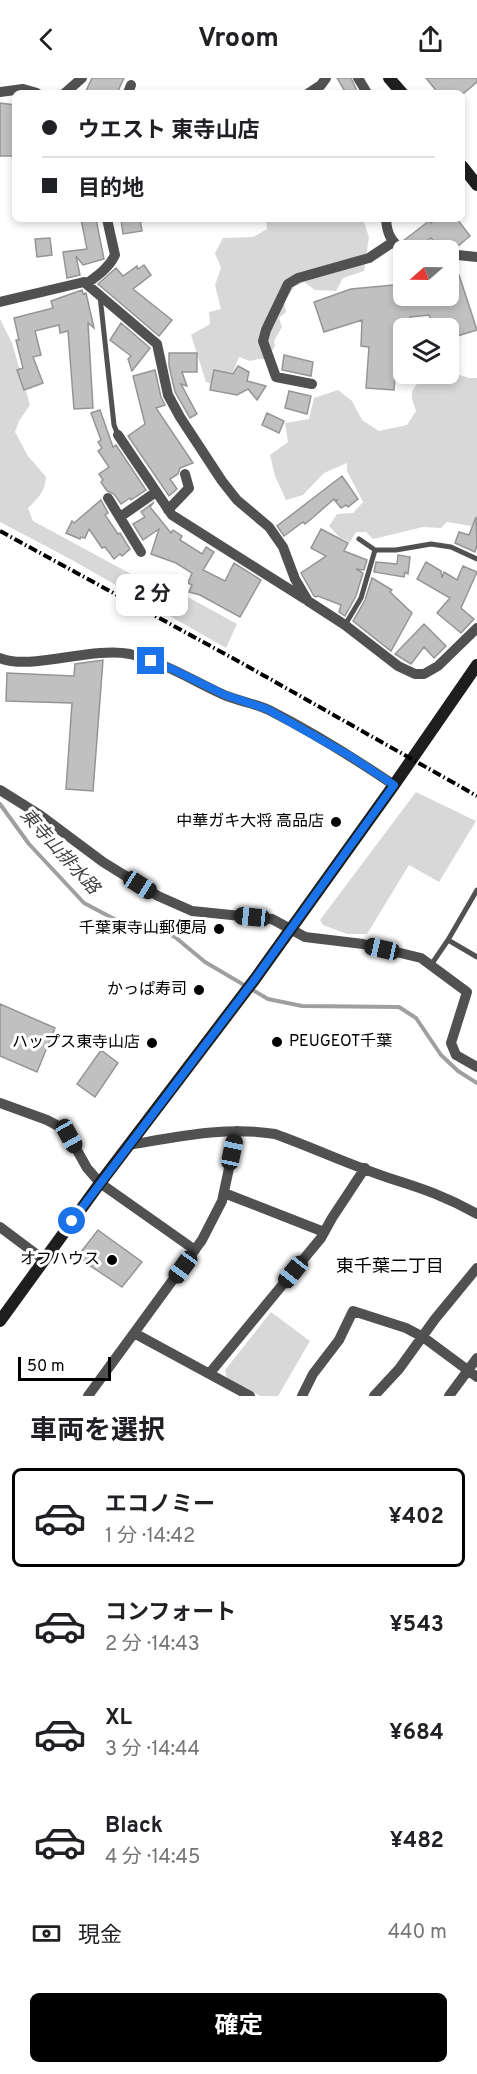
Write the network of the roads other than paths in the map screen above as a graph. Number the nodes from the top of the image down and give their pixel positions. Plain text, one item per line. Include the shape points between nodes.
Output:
1 (82, 78) edge
2 (326, 78) edge
3 (389, 78) edge
4 (68, 90) edge
5 (314, 90) edge
6 (399, 90) edge
7 (465, 170) edge
8 (477, 185) edge
9 (108, 222) edge
10 (386, 222) edge
11 (393, 242) joint
12 (459, 255) edge
13 (477, 257) edge
14 (86, 284) junction
15 (99, 295) junction
16 (0, 302) edge
17 (312, 384) dead end
18 (118, 435) joint
19 (185, 474) dead end
20 (156, 492) junction
21 (108, 498) dead end
22 (168, 510) junction
23 (120, 517) junction
24 (359, 539) dead end
25 (375, 550) junction
26 (141, 552) dead end
27 (477, 558) edge
28 (308, 601) junction
29 (345, 625) junction
30 (477, 628) edge
31 (0, 658) edge
32 (477, 665) edge
33 (394, 785) junction
34 (0, 790) edge
35 (477, 890) edge
36 (290, 928) junction
37 (448, 940) junction
38 (477, 957) edge
39 (431, 965) junction
40 (477, 1067) edge
41 (0, 1103) edge
42 (237, 1131) junction
43 (129, 1145) junction
44 (365, 1168) junction
45 (100, 1183) junction
46 (224, 1193) junction
47 (477, 1214) edge
48 (0, 1227) edge
49 (324, 1232) junction
50 (195, 1251) junction
51 (44, 1260) junction
52 (477, 1268) edge
53 (0, 1321) edge
54 (134, 1333) junction
55 (423, 1337) junction
56 (477, 1358) edge
57 (473, 1373) edge
58 (210, 1374) junction
59 (88, 1396) edge
60 (250, 1396) edge
61 (302, 1396) edge
62 (374, 1396) edge
63 (449, 1396) edge

1 - 4 street
2 - 5 street
3 - 6 street
7 - 8 street
9 - 14 street via 115,255
10 - 11 street
11 - 17 street via 369,258 288,284 263,341 276,377
12 - 13 street
14 - 15 street
14 - 16 street
15 - 18 lane
15 - 28 street via 157,344 168,394 180,417 237,500 269,527 283,547
18 - 20 street
19 - 22 street via 189,488
20 - 22 street
20 - 23 street
21 - 23 street
22 - 28 street
23 - 26 street
24 - 25 lane
25 - 27 lane via 431,544
25 - 29 lane via 361,598
28 - 29 street
29 - 30 street via 398,666 416,674 438,666
31 - 33 street via 21,662 86,653 129,654 267,709
32 - 33 street
33 - 36 street
34 - 36 street via 158,896 192,911 272,919
35 - 37 lane
36 - 39 street via 305,938 363,944 421,958
36 - 43 street
37 - 38 lane
37 - 39 lane
39 - 40 street via 467,992 452,1043 456,1055
41 - 45 street via 62,1128
42 - 43 street
42 - 44 street via 275,1134
42 - 46 street
43 - 45 street
44 - 47 street via 451,1199
44 - 49 street
45 - 50 street
45 - 51 street
46 - 49 street
46 - 50 street via 212,1224
48 - 51 street
49 - 58 street
50 - 54 street
51 - 53 street
52 - 55 street
54 - 58 street
54 - 59 street
55 - 57 street
55 - 61 street via 353,1311
55 - 62 street
56 - 57 street
57 - 63 street
58 - 60 street

